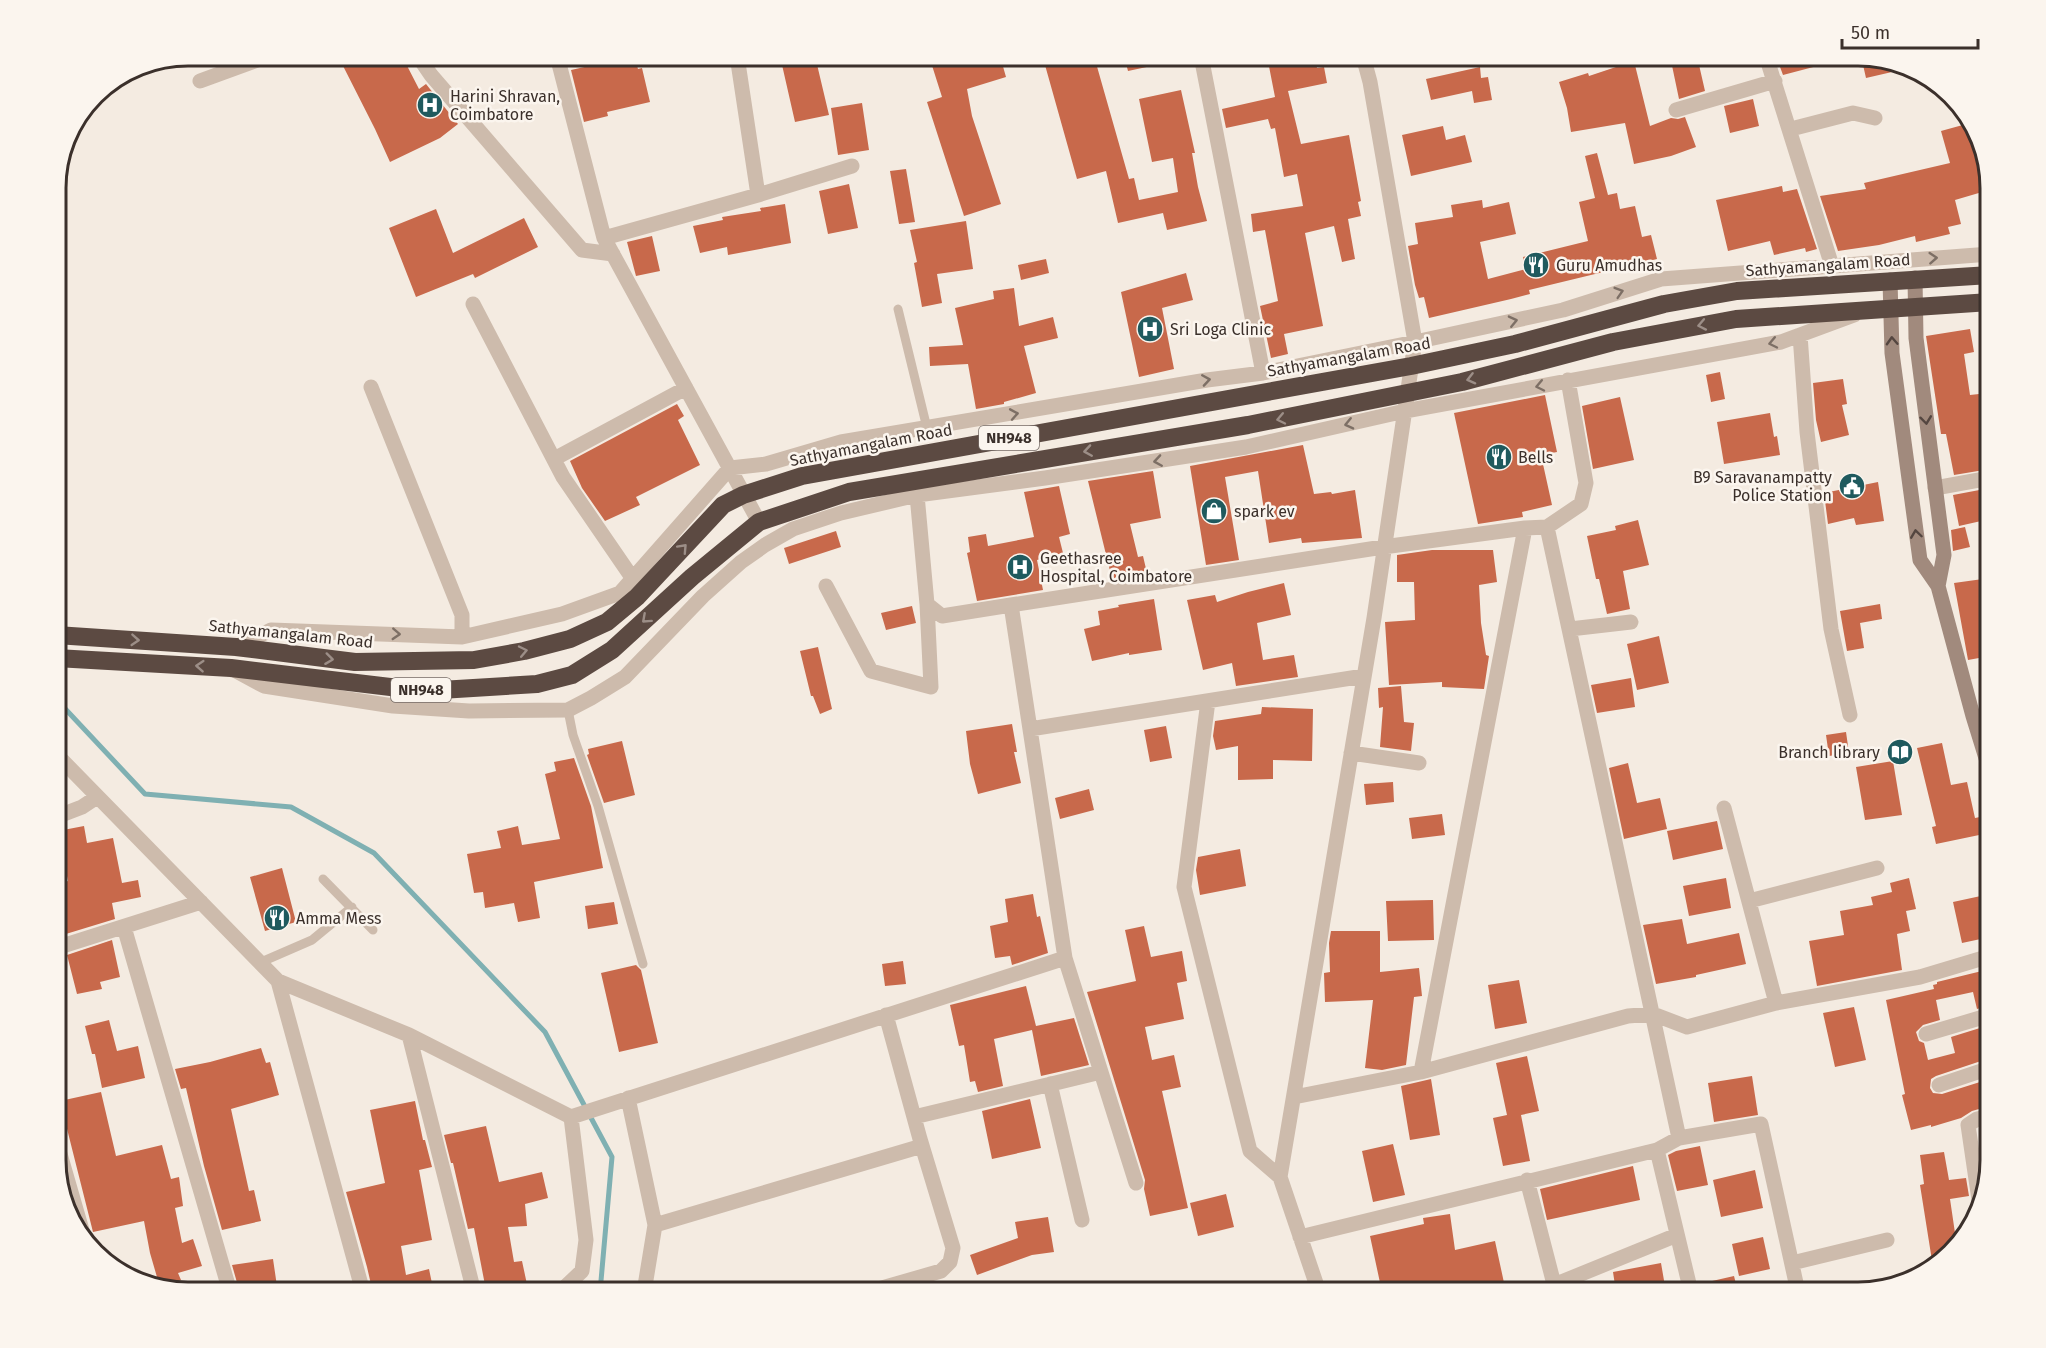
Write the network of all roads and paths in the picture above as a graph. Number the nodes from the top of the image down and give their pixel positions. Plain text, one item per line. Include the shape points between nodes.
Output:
1 (241, 66) edge
2 (425, 66) edge
3 (560, 66) edge
4 (739, 66) edge
5 (1203, 66) edge
6 (1366, 66) edge
7 (1770, 66) edge
8 (200, 81) dead end
9 (1775, 81) junction
10 (1676, 110) dead end
11 (1875, 118) dead end
12 (1791, 129) junction
13 (852, 166) dead end
14 (758, 195) junction
15 (604, 238) junction
16 (613, 254) junction
17 (1980, 255) edge
18 (1833, 266) junction
19 (1980, 275) edge
20 (1915, 278) junction
21 (1890, 280) junction
22 (1980, 303) edge
23 (473, 304) dead end
24 (1916, 307) junction
25 (1890, 308) junction
26 (898, 309) dead end
27 (1868, 309) junction
28 (1800, 335) junction
29 (1415, 342) junction
30 (1411, 366) junction
31 (1263, 373) junction
32 (1568, 380) junction
33 (371, 387) dead end
34 (686, 388) junction
35 (1406, 402) junction
36 (927, 428) junction
37 (554, 459) junction
38 (730, 468) junction
39 (1980, 480) edge
40 (1935, 488) junction
41 (743, 495) junction
42 (917, 495) junction
43 (759, 522) junction
44 (1547, 527) junction
45 (1525, 528) junction
46 (1383, 547) junction
47 (633, 579) junction
48 (826, 586) dead end
49 (1938, 586) junction
50 (927, 604) junction
51 (1011, 605) junction
52 (1631, 622) dead end
53 (1570, 629) junction
54 (66, 635) edge
55 (462, 638) junction
56 (236, 647) junction
57 (66, 658) edge
58 (231, 668) junction
59 (1364, 676) junction
60 (1208, 701) junction
61 (568, 710) junction
62 (1850, 715) dead end
63 (1030, 729) junction
64 (1980, 739) edge
65 (1351, 753) junction
66 (1419, 763) dead end
67 (66, 764) edge
68 (97, 796) junction
69 (1724, 808) dead end
70 (66, 813) edge
71 (1877, 868) dead end
72 (323, 879) dead end
73 (1749, 901) junction
74 (201, 902) junction
75 (352, 907) junction
76 (124, 927) junction
77 (372, 930) dead end
78 (66, 945) edge
79 (1065, 958) junction
80 (1980, 959) edge
81 (259, 963) junction
82 (643, 964) dead end
83 (278, 981) junction
84 (1776, 1003) junction
85 (1653, 1014) junction
86 (886, 1015) junction
87 (1980, 1017) edge
88 (1926, 1034) dead end
89 (409, 1035) junction
90 (1980, 1071) edge
91 (1101, 1072) junction
92 (1421, 1072) junction
93 (1050, 1084) junction
94 (1939, 1085) dead end
95 (1294, 1097) junction
96 (627, 1099) junction
97 (572, 1116) junction
98 (914, 1116) junction
99 (1980, 1118) edge
100 (1679, 1138) junction
101 (922, 1146) junction
102 (1657, 1150) junction
103 (1280, 1177) junction
104 (67, 1180) edge
105 (1527, 1180) junction
106 (1136, 1183) dead end
107 (1977, 1187) edge
108 (75, 1205) edge
109 (1082, 1220) dead end
110 (655, 1225) junction
111 (1677, 1235) junction
112 (1300, 1237) junction
113 (1887, 1240) dead end
114 (1792, 1263) junction
115 (227, 1282) edge
116 (360, 1282) edge
117 (471, 1282) edge
118 (570, 1282) edge
119 (646, 1282) edge
120 (904, 1282) edge
121 (1315, 1282) edge
122 (1550, 1282) edge
123 (1570, 1282) edge
124 (1688, 1282) edge
125 (1796, 1282) edge

1 - 8 street
2 - 16 street via 582,250
3 - 15 street
4 - 14 street
5 - 31 street
6 - 29 street
7 - 9 street
9 - 10 street
9 - 12 street
11 - 12 street via 1853,113
12 - 18 street
13 - 14 street
14 - 15 street
15 - 16 street
16 - 34 street
18 -> 17 street
29 -> 18 street via 1563,310 1661,279
19 - 20 highway, Sathyamangalam Road / NH948
20 - 21 highway, Sathyamangalam Road / NH948
20 - 24 main road
21 - 25 main road
21 - 30 highway, Sathyamangalam Road / NH948 via 1737,291 1664,304 1515,344
22 - 24 highway, NH948
23 - 37 street
24 - 25 highway, NH948
24 -> 40 main road via 1916,338
25 - 27 highway, NH948
49 -> 25 main road via 1920,560 1892,352
26 - 36 lane
27 - 28 street
27 -> 35 highway, NH948 via 1736,319 1613,342 1462,382
28 -> 32 street via 1781,342
28 - 62 street via 1807,432 1831,628
29 - 30 street
29 - 31 street
30 - 35 street
30 - 41 highway, Sathyamangalam Road / NH948 via 802,476
36 -> 31 street
32 -> 35 street
32 - 44 street via 1586,483 1581,504
33 - 55 street via 462,615
34 - 37 street
34 - 38 street
35 -> 42 street via 1246,447
35 -> 43 highway, NH948 via 849,492
35 - 46 street
36 - 38 street via 841,442 766,464
37 - 47 street
38 - 41 street
38 - 47 street
39 - 40 street
40 - 49 main road via 1944,555
41 - 43 street
56 -> 41 highway, Sathyamangalam Road / NH948 via 355,662 474,660 570,639 608,622 637,597 723,505
42 - 50 street
42 - 61 street via 831,516 793,529 765,545 704,596 626,676
43 -> 58 highway, NH948 via 612,650 572,675 537,684 424,691
44 - 45 street
44 - 53 street
45 - 46 street
45 - 92 street
46 - 51 street
46 - 59 street
47 - 55 street via 620,593 562,614
48 - 50 street via 871,671 932,687
49 - 64 main road
50 - 51 street via 942,616
51 - 63 street
52 - 53 street
53 - 85 street
54 -> 56 highway, Sathyamangalam Road / NH948
56 -> 55 street via 272,630
58 -> 57 highway, NH948
58 - 61 street via 264,686 393,706 469,711
59 - 60 street
59 - 65 street
60 - 63 street
60 - 103 street via 1184,887 1250,1151
61 - 82 lane
63 - 79 street
65 - 66 street
65 - 95 street
67 - 68 street
68 - 70 street
68 - 74 street
69 - 73 street
71 - 73 street
72 - 75 lane
73 - 84 street
74 - 76 street
74 - 81 street
75 - 77 lane
75 - 81 lane via 312,940
76 - 78 street
76 - 115 street
79 - 86 street
79 - 91 street
80 - 84 street via 1920,977
81 - 83 street
83 - 89 street
83 - 116 street
84 - 85 street via 1687,1027
85 - 92 street via 1628,1016
85 - 100 street
86 - 96 street
86 - 98 street
87 - 88 street
89 - 97 street
89 - 117 street
90 - 94 street
91 - 93 street
91 - 106 street
92 - 95 street
93 - 98 street
93 - 109 street
95 - 103 street
96 - 97 street
96 - 110 street
97 - 118 street via 586,1240 582,1270
98 - 101 street
99 - 107 street via 1968,1125
100 - 102 street
100 - 114 street via 1761,1124
101 - 110 street
101 - 120 street via 952,1248 950,1262 941,1271
102 - 105 street
102 - 111 street
103 - 112 street
104 - 108 street
105 - 112 street
105 - 122 street
110 - 119 street
111 - 123 street
111 - 124 street
112 - 121 street
113 - 114 street
114 - 125 street

